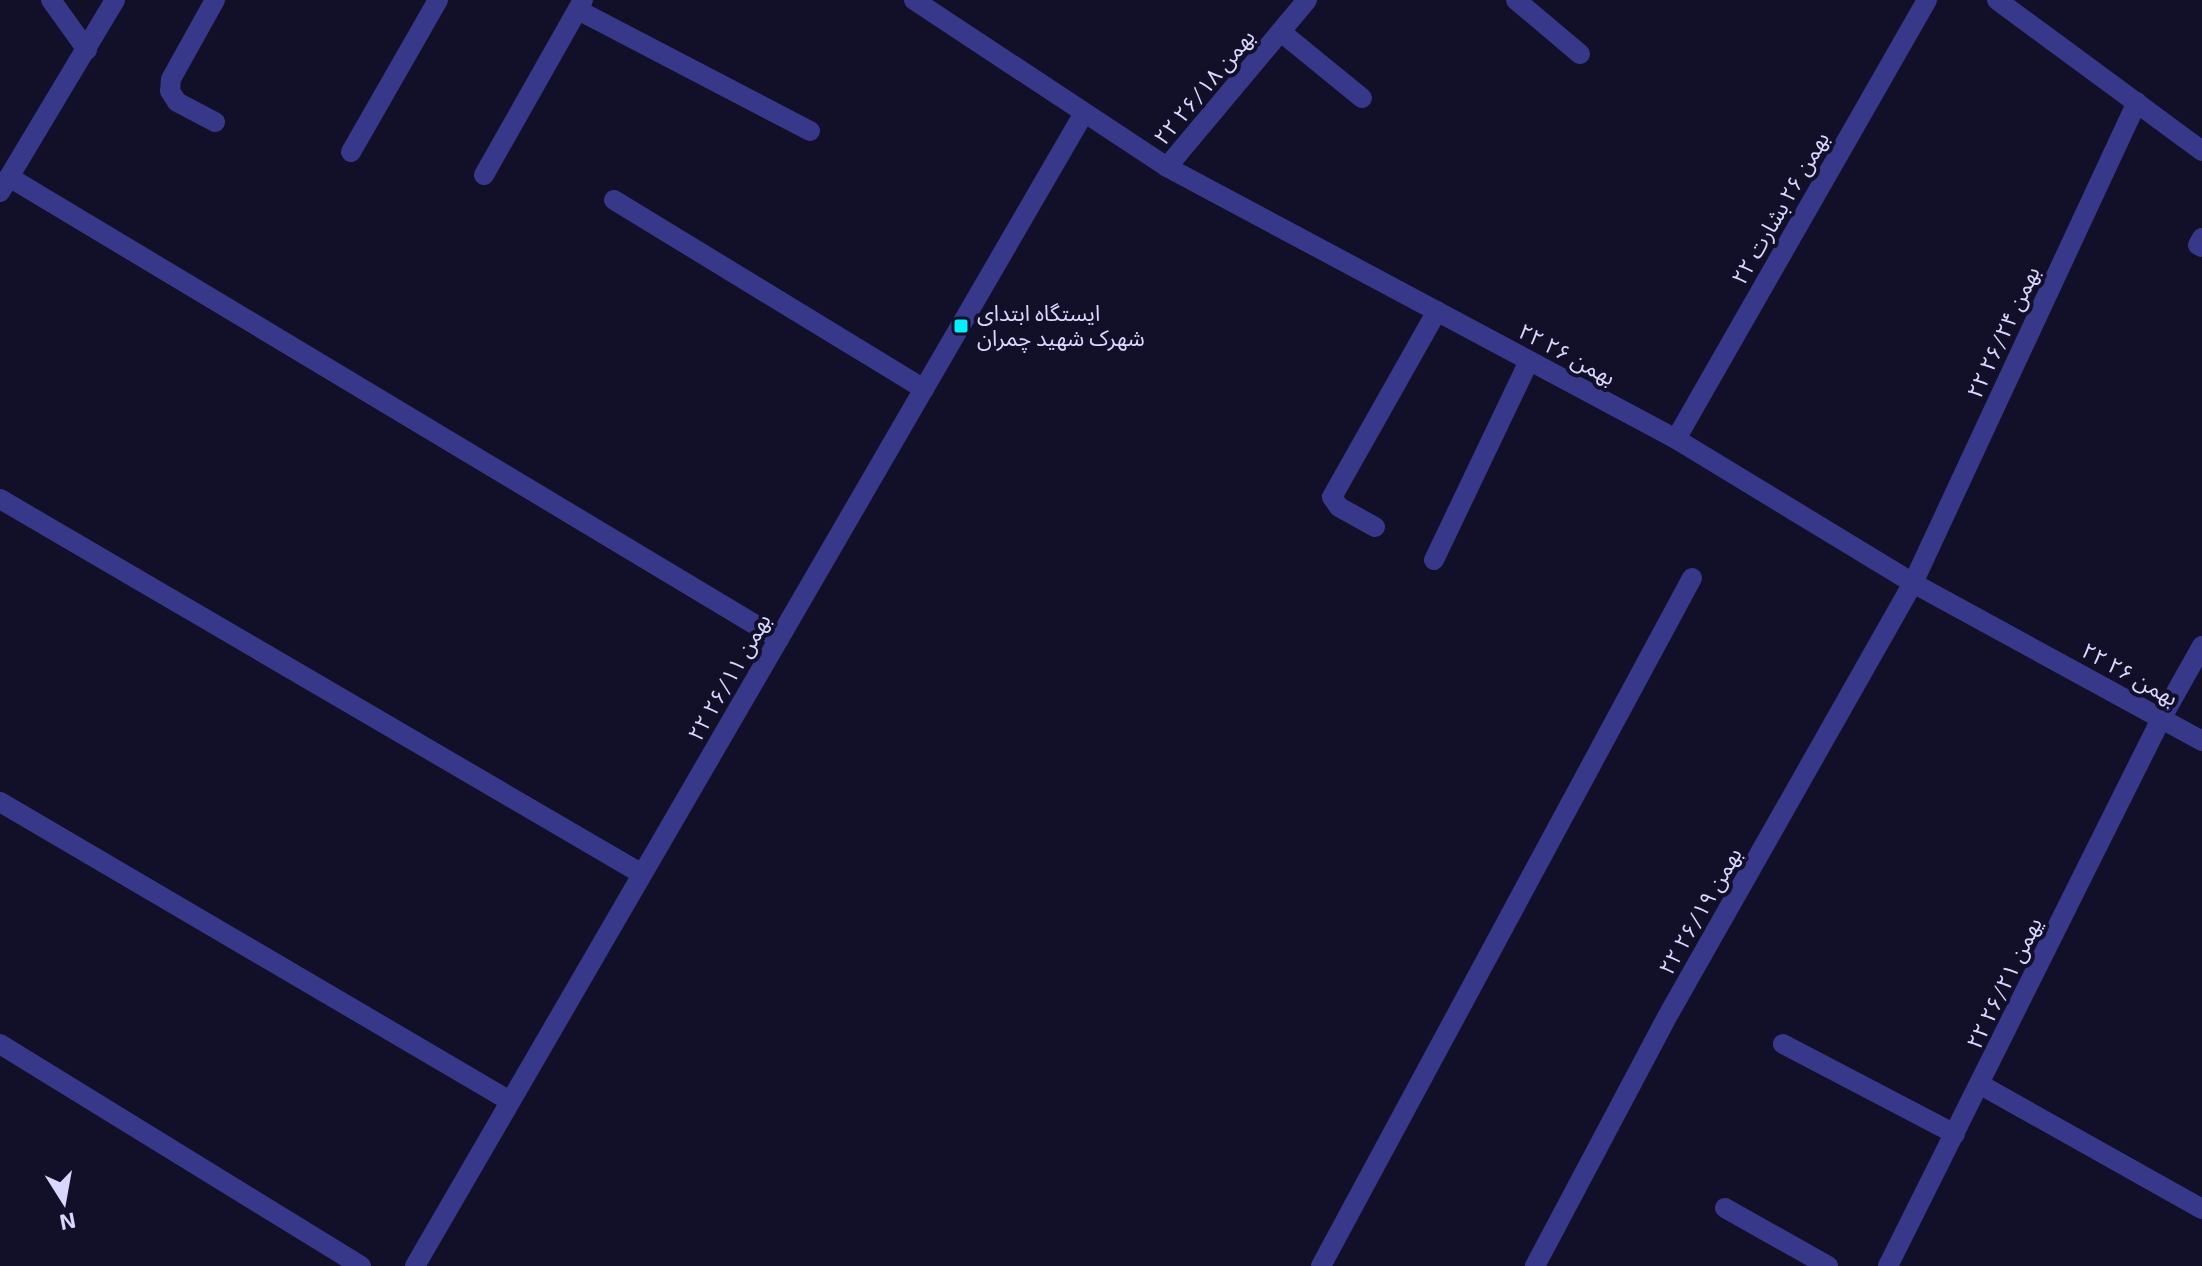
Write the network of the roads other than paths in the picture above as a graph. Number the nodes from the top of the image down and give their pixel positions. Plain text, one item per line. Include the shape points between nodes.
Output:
1 (51, 0) edge
2 (115, 0) edge
3 (215, 0) edge
4 (438, 0) edge
5 (1307, 0) edge
6 (1516, 0) edge
7 (1927, 0) edge
8 (1997, 0) edge
9 (923, 2) edge
10 (580, 5) edge
11 (1281, 32) junction
12 (87, 50) junction
13 (1580, 54) dead end
14 (1362, 98) dead end
15 (2137, 102) junction
16 (1084, 113) junction
17 (215, 122) dead end
18 (810, 131) dead end
19 (2202, 151) edge
20 (351, 152) dead end
21 (1167, 167) junction
22 (484, 175) dead end
23 (5, 185) edge
24 (614, 200) dead end
25 (2202, 238) edge
26 (2202, 247) edge
27 (1437, 311) junction
28 (1529, 361) junction
29 (924, 389) junction
30 (1676, 439) junction
31 (0, 499) edge
32 (1375, 527) dead end
33 (1434, 560) dead end
34 (1692, 578) dead end
35 (1913, 583) junction
36 (779, 639) junction
37 (2202, 646) edge
38 (2161, 719) junction
39 (2202, 741) edge
40 (0, 802) edge
41 (642, 874) junction
42 (0, 1044) edge
43 (1783, 1044) dead end
44 (1981, 1085) junction
45 (510, 1101) junction
46 (1955, 1134) junction
47 (1725, 1208) dead end
48 (2202, 1209) edge
49 (361, 1266) edge
50 (415, 1266) edge
51 (1321, 1266) edge
52 (1535, 1266) edge
53 (1828, 1266) edge
54 (1888, 1266) edge

1 - 12 street
2 - 12 street
3 - 17 street via 171,79 170,91 177,102
4 - 20 street
5 - 11 street, ۲۲ بهمن ۲۶/۱۸
6 - 13 street
7 - 30 street, بهمن ۲۶ بشارت ۲۲
8 - 15 street
9 - 16 street, ۲۲ بهمن ۲۶
10 - 18 street
10 - 22 street
11 - 14 street
11 - 21 street, ۲۲ بهمن ۲۶/۱۸
12 - 23 street
15 - 19 street
15 - 35 street, ۲۲ بهمن ۲۶/۲۴
16 - 21 street, ۲۲ بهمن ۲۶
16 - 29 street, ۲۲ بهمن ۲۶/۱۱
21 - 27 street, ۲۲ بهمن ۲۶
23 - 36 street
24 - 29 street
25 - 26 street
27 - 28 street, ۲۲ بهمن ۲۶
27 - 32 street via 1332,497 1339,507
28 - 30 street, ۲۲ بهمن ۲۶
28 - 33 street
29 - 36 street, ۲۲ بهمن ۲۶/۱۱
30 - 35 street, ۲۲ بهمن ۲۶
31 - 41 street
34 - 51 street
35 - 38 street, ۲۲ بهمن ۲۶
35 - 52 street, ۲۲ بهمن ۲۶/۱۹ via 1667,1017
36 - 41 street, ۲۲ بهمن ۲۶/۱۱
37 - 38 street, ۲۲ یهمن ۲۶/۲۱
38 - 39 street, ۲۲ بهمن ۲۶
38 - 44 street, ۲۲ یهمن ۲۶/۲۱
40 - 45 street
41 - 45 street, ۲۲ بهمن ۲۶/۱۱
42 - 49 street
43 - 46 street
44 - 46 street, ۲۲ یهمن ۲۶/۲۱
44 - 48 street
45 - 50 street, ۲۲ بهمن ۲۶/۱۱
46 - 54 street, ۲۲ یهمن ۲۶/۲۱
47 - 53 street

